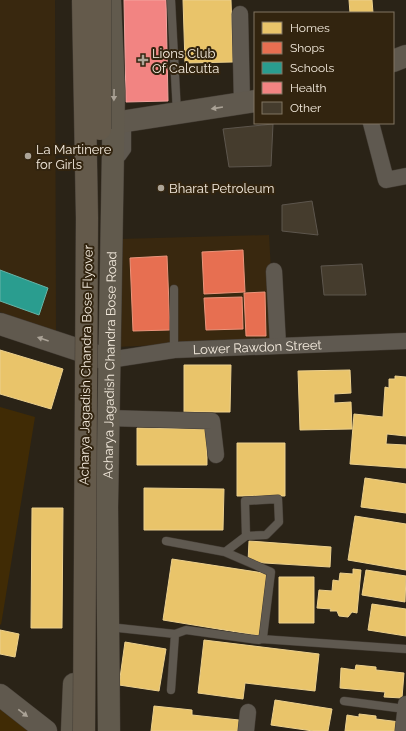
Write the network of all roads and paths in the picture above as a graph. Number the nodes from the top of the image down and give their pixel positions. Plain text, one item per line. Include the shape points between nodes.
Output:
1 (70, 0) edge
2 (78, 0) edge
3 (83, 0) edge
4 (100, 0) edge
5 (110, 0) edge
6 (171, 0) edge
7 (240, 14) dead end
8 (406, 56) edge
9 (394, 61) edge
10 (249, 102) edge
11 (177, 114) junction
12 (120, 123) junction
13 (372, 124) edge
14 (80, 127) junction
15 (86, 161) junction
16 (406, 176) edge
17 (274, 271) dead end
18 (174, 289) dead end
19 (0, 324) edge
20 (406, 341) edge
21 (278, 345) junction
22 (174, 350) junction
23 (80, 352) junction
24 (109, 360) junction
25 (108, 418) junction
26 (216, 455) dead end
27 (246, 536) junction
28 (166, 542) dead end
29 (225, 552) junction
30 (107, 626) junction
31 (175, 634) junction
32 (261, 639) junction
33 (406, 649) edge
34 (171, 690) dead end
35 (0, 695) edge
36 (344, 701) dead end
37 (406, 707) edge
38 (248, 712) dead end
39 (46, 731) edge
40 (72, 731) edge
41 (84, 731) edge
42 (99, 731) edge
43 (109, 731) edge
44 (246, 731) edge
45 (403, 731) edge

1 - 15 highway, bridge via 76,36
2 - 14 main road
3 - 15 highway, Acharya Jagadish Chandra Bose Flyover, bridge
4 - 42 highway, Acharya Jagadish Chandra Bose Flyover, bridge via 101,227 97,582
5 -> 12 main road, Acharya Jagadish Chandra Bose Road via 114,91
6 - 11 lane
7 - 10 street
8 - 9 street
10 -> 11 street
11 - 12 street
12 - 14 street
12 - 24 main road, Acharya Jagadish Chandra Bose Road via 113,159
13 - 16 street via 386,180
14 - 23 main road
15 - 41 highway, Acharya Jagadish Chandra Bose Flyover, bridge
17 - 21 street
18 - 22 lane
23 -> 19 street
20 - 21 street, Lower Rawdon Street
21 - 22 street, Lower Rawdon Street
22 - 24 street, Lower Rawdon Street
23 - 24 street
23 - 40 main road
24 - 25 main road, Acharya Jagadish Chandra Bose Road
25 - 26 street via 212,421
25 - 30 main road, Acharya Jagadish Chandra Bose Road
27 - 27 lane via 266,535 279,522 278,499 245,501
27 - 29 lane
28 - 29 lane
29 - 32 lane via 271,572 266,626
30 - 31 lane
30 - 43 main road, Acharya Jagadish Chandra Bose Road
31 - 32 lane via 186,630
31 - 34 lane
32 - 33 lane
35 -> 39 street
36 - 37 lane
37 - 45 street
38 - 44 street

